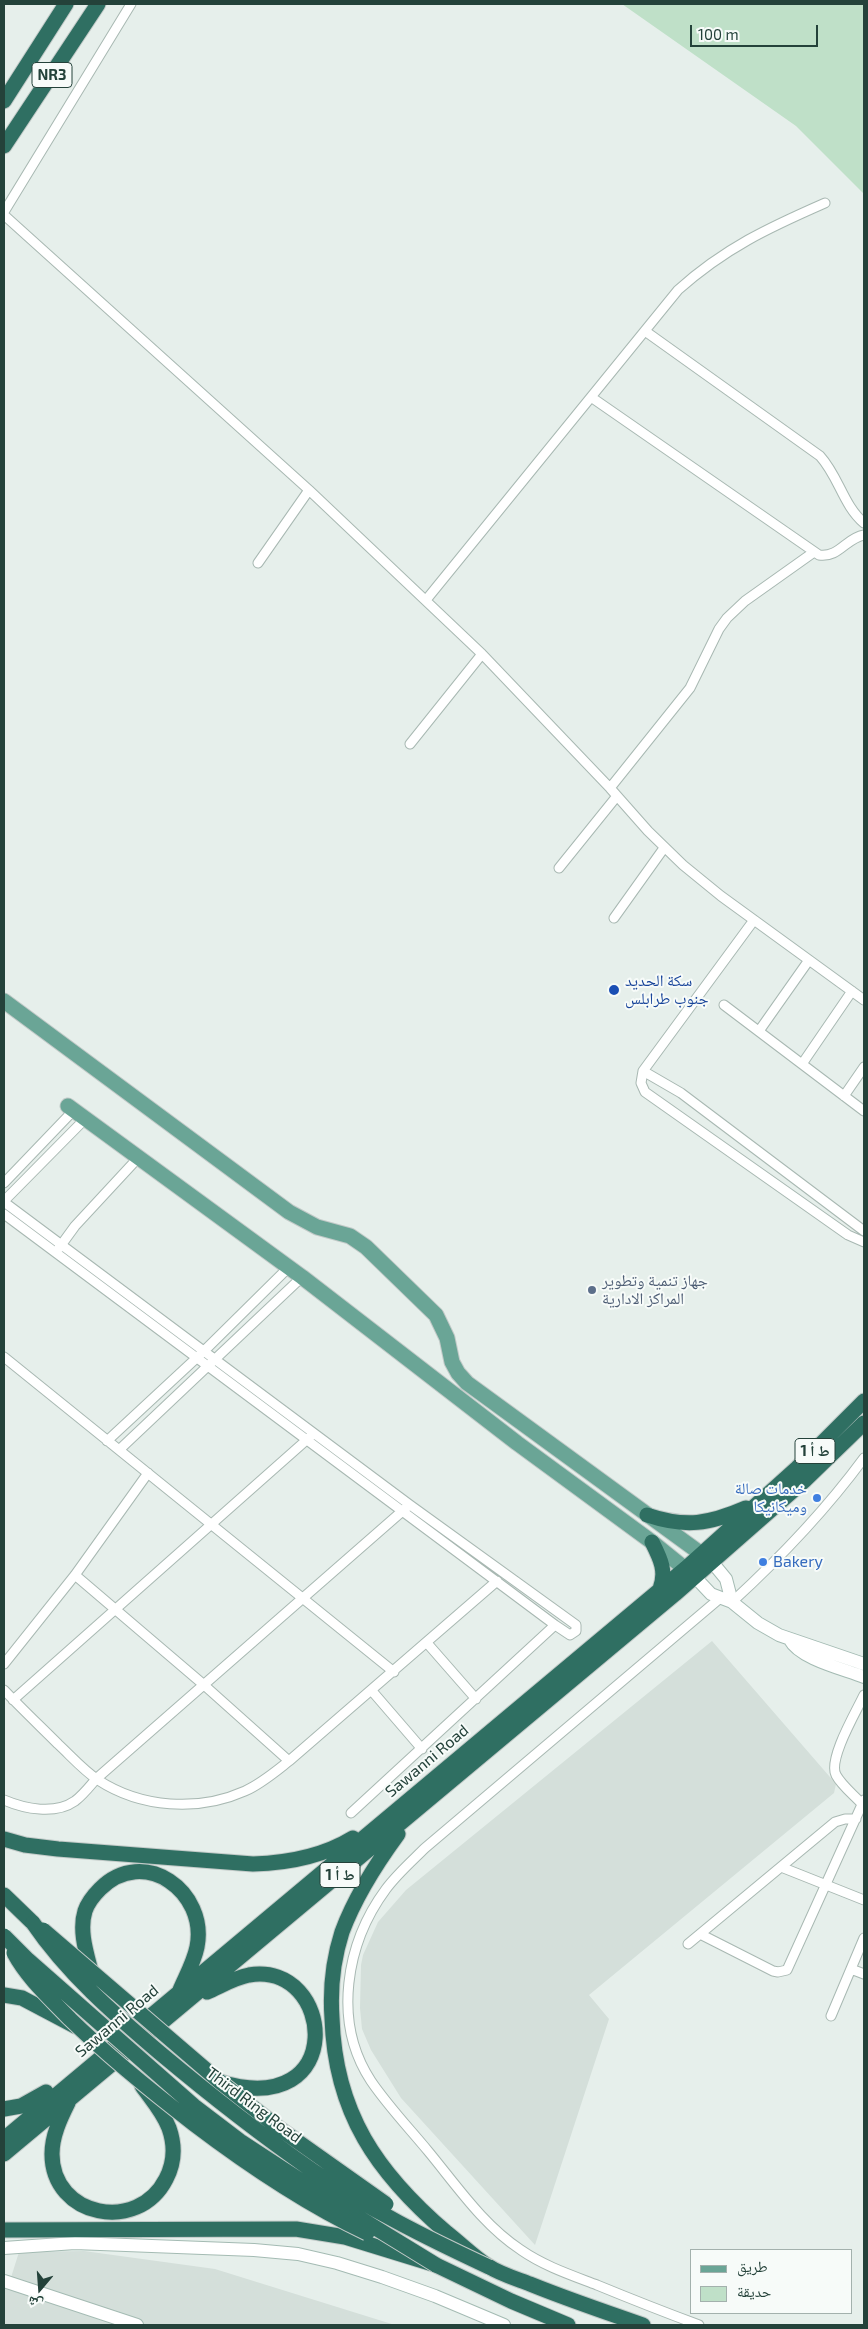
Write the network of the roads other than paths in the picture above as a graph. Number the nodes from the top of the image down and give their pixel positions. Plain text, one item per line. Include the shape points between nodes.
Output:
1 (66, 4) edge
2 (98, 4) edge
3 (131, 4) edge
4 (4, 101) edge
5 (4, 146) edge
6 (825, 203) dead end
7 (4, 214) edge
8 (645, 331) junction
9 (591, 397) junction
10 (308, 490) junction
11 (864, 523) edge
12 (864, 535) edge
13 (814, 552) junction
14 (258, 563) dead end
15 (426, 600) junction
16 (482, 654) junction
17 (410, 744) dead end
18 (610, 788) junction
19 (617, 796) junction
20 (664, 848) junction
21 (559, 868) dead end
22 (614, 918) dead end
23 (754, 920) junction
24 (810, 960) junction
25 (852, 991) junction
26 (864, 1000) edge
27 (4, 1001) edge
28 (724, 1005) dead end
29 (759, 1031) junction
30 (802, 1064) junction
31 (864, 1067) edge
32 (644, 1071) junction
33 (844, 1096) junction
34 (864, 1111) edge
35 (76, 1112) junction
36 (138, 1158) junction
37 (4, 1183) edge
38 (4, 1202) edge
39 (4, 1214) edge
40 (864, 1231) edge
41 (864, 1242) edge
42 (58, 1249) junction
43 (288, 1268) junction
44 (302, 1278) junction
45 (201, 1354) junction
46 (4, 1357) edge
47 (212, 1363) junction
48 (864, 1401) edge
49 (864, 1423) edge
50 (529, 1430) junction
51 (314, 1433) junction
52 (306, 1440) junction
53 (107, 1441) junction
54 (517, 1443) junction
55 (119, 1450) junction
56 (864, 1458) edge
57 (148, 1473) junction
58 (763, 1499) junction
59 (410, 1505) junction
60 (403, 1511) junction
61 (647, 1515) junction
62 (211, 1525) junction
63 (652, 1542) junction
64 (707, 1558) junction
65 (690, 1573) junction
66 (76, 1575) junction
67 (497, 1581) junction
68 (660, 1589) junction
69 (303, 1598) junction
70 (719, 1598) junction
71 (732, 1602) junction
72 (116, 1609) junction
73 (555, 1626) junction
74 (790, 1640) junction
75 (426, 1643) junction
76 (4, 1664) edge
77 (864, 1664) edge
78 (394, 1672) junction
79 (864, 1676) edge
80 (204, 1685) junction
81 (4, 1690) edge
82 (372, 1691) junction
83 (864, 1696) edge
84 (476, 1699) junction
85 (13, 1700) junction
86 (422, 1749) junction
87 (289, 1761) junction
88 (96, 1778) junction
89 (4, 1800) edge
90 (863, 1802) edge
91 (404, 1812) junction
92 (351, 1813) dead end
93 (856, 1820) junction
94 (4, 1838) edge
95 (781, 1867) junction
96 (826, 1885) junction
97 (4, 1895) edge
98 (864, 1900) edge
99 (33, 1923) junction
100 (700, 1934) junction
101 (6, 1938) edge
102 (864, 1938) edge
103 (688, 1944) dead end
104 (851, 1969) junction
105 (91, 1970) junction
106 (864, 1974) edge
107 (4, 1995) edge
108 (183, 1997) junction
109 (831, 2016) dead end
110 (80, 2029) junction
111 (100, 2058) junction
112 (138, 2081) junction
113 (219, 2081) junction
114 (71, 2098) junction
115 (4, 2109) edge
116 (4, 2139) edge
117 (4, 2154) edge
118 (4, 2230) edge
119 (4, 2248) edge
120 (436, 2265) junction
121 (489, 2267) junction
122 (4, 2281) edge
123 (137, 2325) edge
124 (504, 2325) edge
125 (568, 2325) edge
126 (643, 2325) edge
127 (699, 2325) edge

1 - 4 highway, NR3
2 - 5 highway, NR3
3 - 7 street
6 - 8 street via 759,232 711,262 678,290
7 - 10 street
8 - 9 street
8 - 11 street via 820,456 832,471 849,506
9 - 13 street
9 - 15 street
10 - 14 street
10 - 15 street
12 - 13 street via 854,538 831,555
13 - 18 street via 745,600 727,618 690,688
15 - 16 street
16 - 17 street
16 - 18 street
18 - 19 street
19 - 20 street
19 - 21 street
20 - 22 street
20 - 23 street
23 - 24 street
23 - 32 street
24 - 25 street
24 - 29 street
25 - 26 street
25 - 30 street
27 - 50 main road via 289,1212 316,1227 361,1243 436,1316 447,1338 452,1362 462,1379
28 - 29 street
29 - 30 street
30 - 33 street
31 - 33 street
32 - 40 street via 681,1094
32 - 41 street via 641,1084 646,1092 848,1236
33 - 34 street
35 - 36 main road
35 - 37 street
35 - 38 street
36 - 42 street
36 - 43 main road
38 - 42 street
39 - 42 street
42 - 45 street
43 - 44 main road
43 - 45 street
44 - 47 street
44 - 54 main road
45 - 47 street
45 - 53 street
46 - 53 street
47 - 51 street
47 - 52 street
47 - 55 street
48 - 58 highway, Sawanni Road / ط أ 1
49 - 64 highway, Sawanni Road / ط أ 1 via 805,1480
50 - 54 main road
50 - 61 main road
51 - 52 street
51 - 59 street
52 - 60 street
52 - 62 street
53 - 55 street
54 - 63 main road
55 - 57 street
56 - 71 street via 801,1535
57 - 62 street
57 - 66 street
58 - 61 highway via 728,1516 694,1524
58 - 64 highway, Sawanni Road / ط أ 1
59 - 60 street
59 - 73 street via 576,1625 577,1629 570,1635
60 - 67 street
60 - 69 street
61 - 64 main road
62 - 69 street
62 - 72 street
63 - 65 main road
63 - 68 highway via 663,1566
64 - 65 highway, Sawanni Road / ط أ 1
64 - 71 street via 726,1579
65 - 68 highway, Sawanni Road / ط أ 1
65 - 70 street via 707,1591
65 - 91 highway, Sawanni Road / ط أ 1
66 - 72 street
66 - 76 street
67 - 73 street
67 - 75 street
68 - 91 highway, Sawanni Road / ط أ 1
69 - 78 street
69 - 80 street
70 - 71 street
70 - 127 street via 425,1848 387,1887 356,1947 348,2004 356,2045 371,2080 498,2233 545,2264
71 - 74 street via 758,1623
72 - 80 street
72 - 85 street
73 - 84 street
74 - 77 street
74 - 79 street via 805,1654
75 - 78 street
75 - 84 street
78 - 82 street
80 - 87 street
80 - 88 street
81 - 85 street
82 - 86 street
82 - 87 street
83 - 90 street via 836,1755 834,1768 840,1780
84 - 86 street
85 - 88 street
86 - 92 street
87 - 88 street via 246,1791 202,1803 154,1802 124,1793
88 - 89 street via 65,1807 40,1809
90 - 93 street
91 - 94 highway via 326,1852 275,1864 58,1849 25,1845
91 - 108 highway, Sawanni Road / ط أ 1
91 - 121 highway via 342,1932 333,1967 331,2006 337,2064 352,2116 384,2168 417,2206
93 - 95 street via 835,1822
93 - 96 street
95 - 96 street
95 - 100 street
96 - 98 street
96 - 100 street via 790,1966 782,1972 773,1971
97 - 99 highway, Third Ring Road
99 - 105 highway, Third Ring Road, bridge
99 - 121 highway, Third Ring Road, bridge via 67,1966 120,2018 256,2130 347,2192 407,2227
100 - 103 street
101 - 110 highway, bridge via 26,1974
101 - 120 highway, bridge via 194,2106 290,2174
102 - 104 street
104 - 106 street
104 - 109 street
105 - 108 highway via 83,1922 92,1899 105,1884 119,1876 134,1872 150,1873 178,1886 188,1898 195,1919 197,1946
105 - 113 highway, Third Ring Road, bridge
107 - 110 highway, bridge via 22,1998
108 - 111 highway, Sawanni Road / ط أ 1
108 - 113 highway via 250,1975 265,1975 293,1986 311,2010 316,2039 305,2067 294,2078 282,2086 268,2089 238,2087
108 - 114 highway, Sawanni Road / ط أ 1
110 - 112 highway, bridge
111 - 115 highway via 32,2102
111 - 116 highway, Sawanni Road / ط أ 1
112 - 114 highway via 163,2115 174,2156 171,2170 157,2193 147,2202 123,2212 85,2207 58,2180 52,2155 54,2142 57,2127
112 - 120 highway, bridge via 282,2185 343,2222
113 - 121 highway, Third Ring Road, bridge via 356,2184
114 - 117 highway, Sawanni Road / ط أ 1
118 - 120 highway via 296,2229 345,2237
119 - 124 street via 75,2243 298,2254 382,2276
120 - 125 highway via 511,2302
121 - 126 highway, Third Ring Road via 561,2297
122 - 123 street

